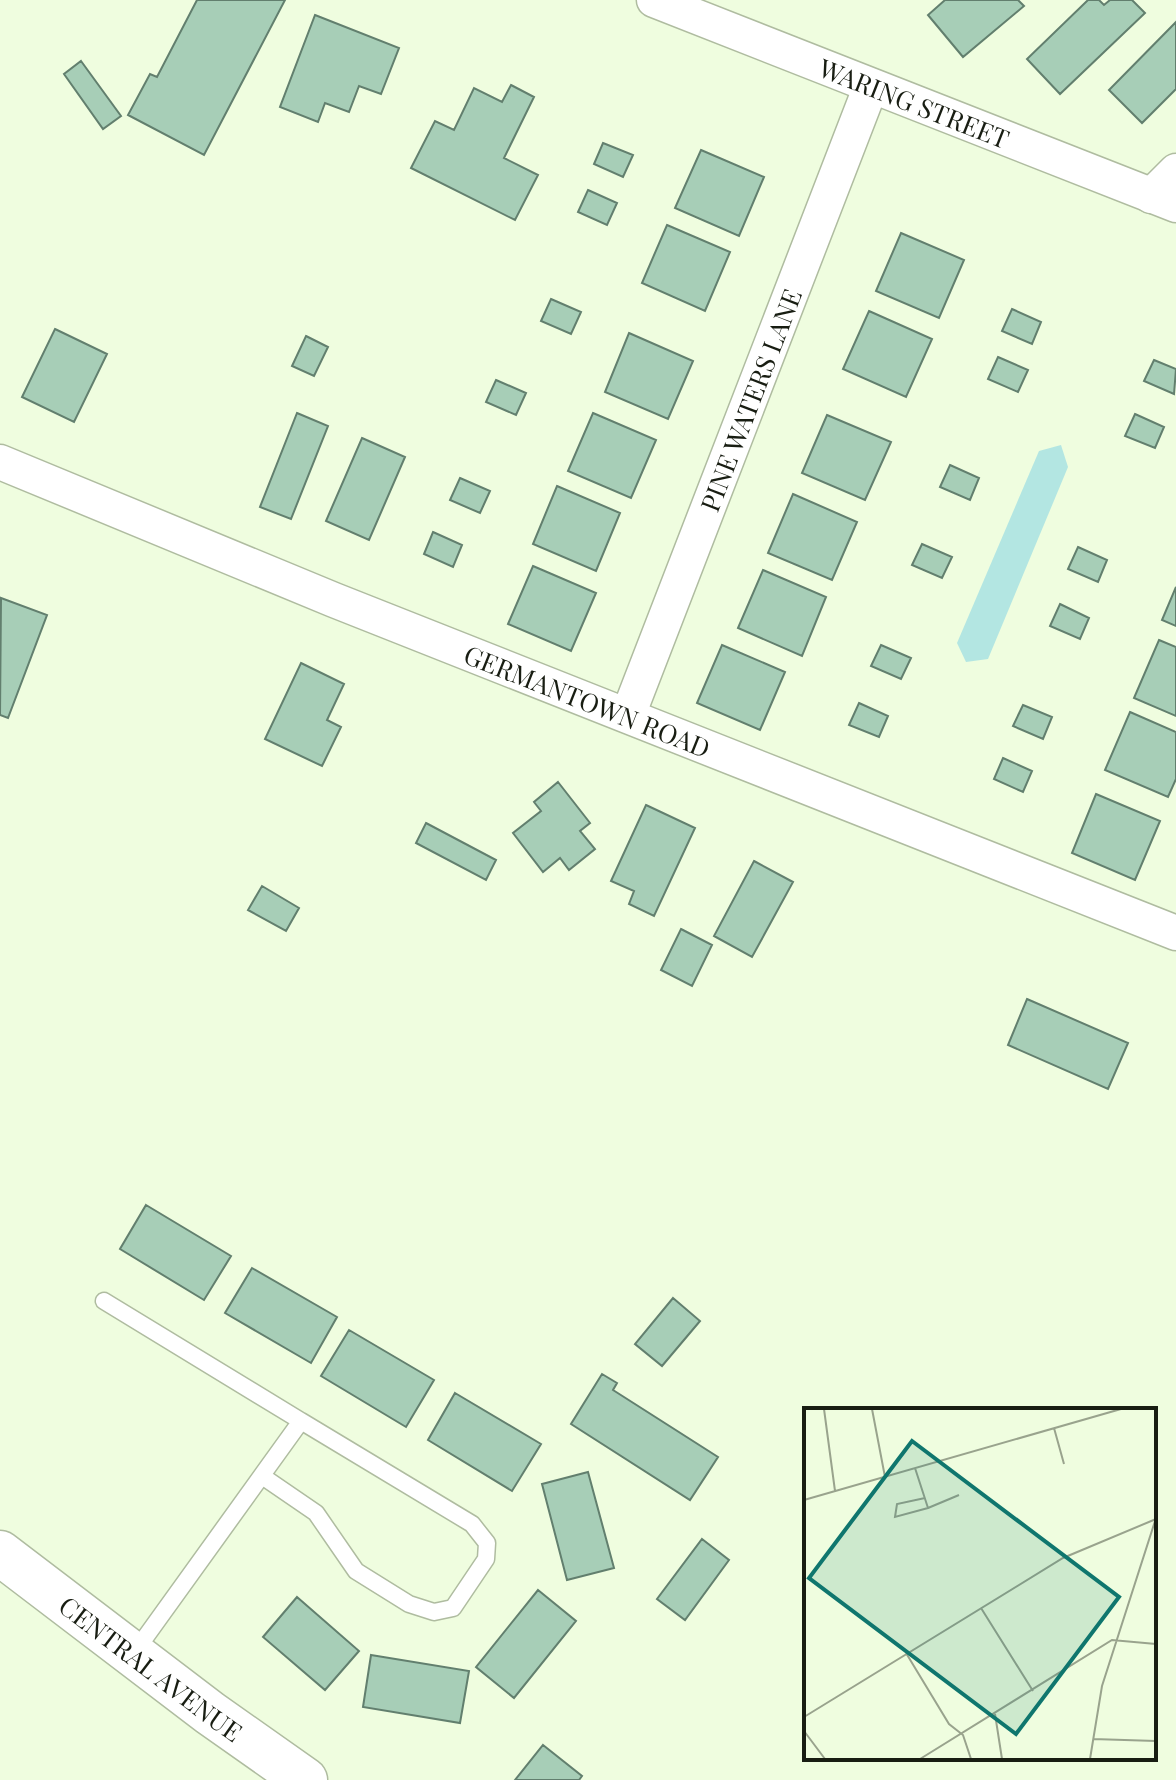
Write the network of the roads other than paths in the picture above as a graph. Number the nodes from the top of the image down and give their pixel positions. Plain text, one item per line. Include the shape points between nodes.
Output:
1 (654, 0) edge
2 (871, 86) junction
3 (1176, 171) edge
4 (1164, 201) edge
5 (0, 462) edge
6 (628, 715) junction
7 (1176, 933) edge
8 (104, 1301) dead end
9 (301, 1421) junction
10 (262, 1476) junction
11 (0, 1553) edge
12 (134, 1654) junction
13 (305, 1780) edge

1 - 2 street, WARING STREET
2 - 4 street, WARING STREET
2 - 6 street, PINE WATERS LANE
3 - 4 street
5 - 6 street, GERMANTOWN ROAD
6 - 7 street, GERMANTOWN ROAD
8 - 9 lane
9 - 10 lane
9 - 10 lane via 472,1524 487,1543 486,1559 453,1608 434,1612 409,1604 356,1571 316,1513
10 - 12 lane
11 - 12 street, CENTRAL AVENUE
12 - 13 street, CENTRAL AVENUE

